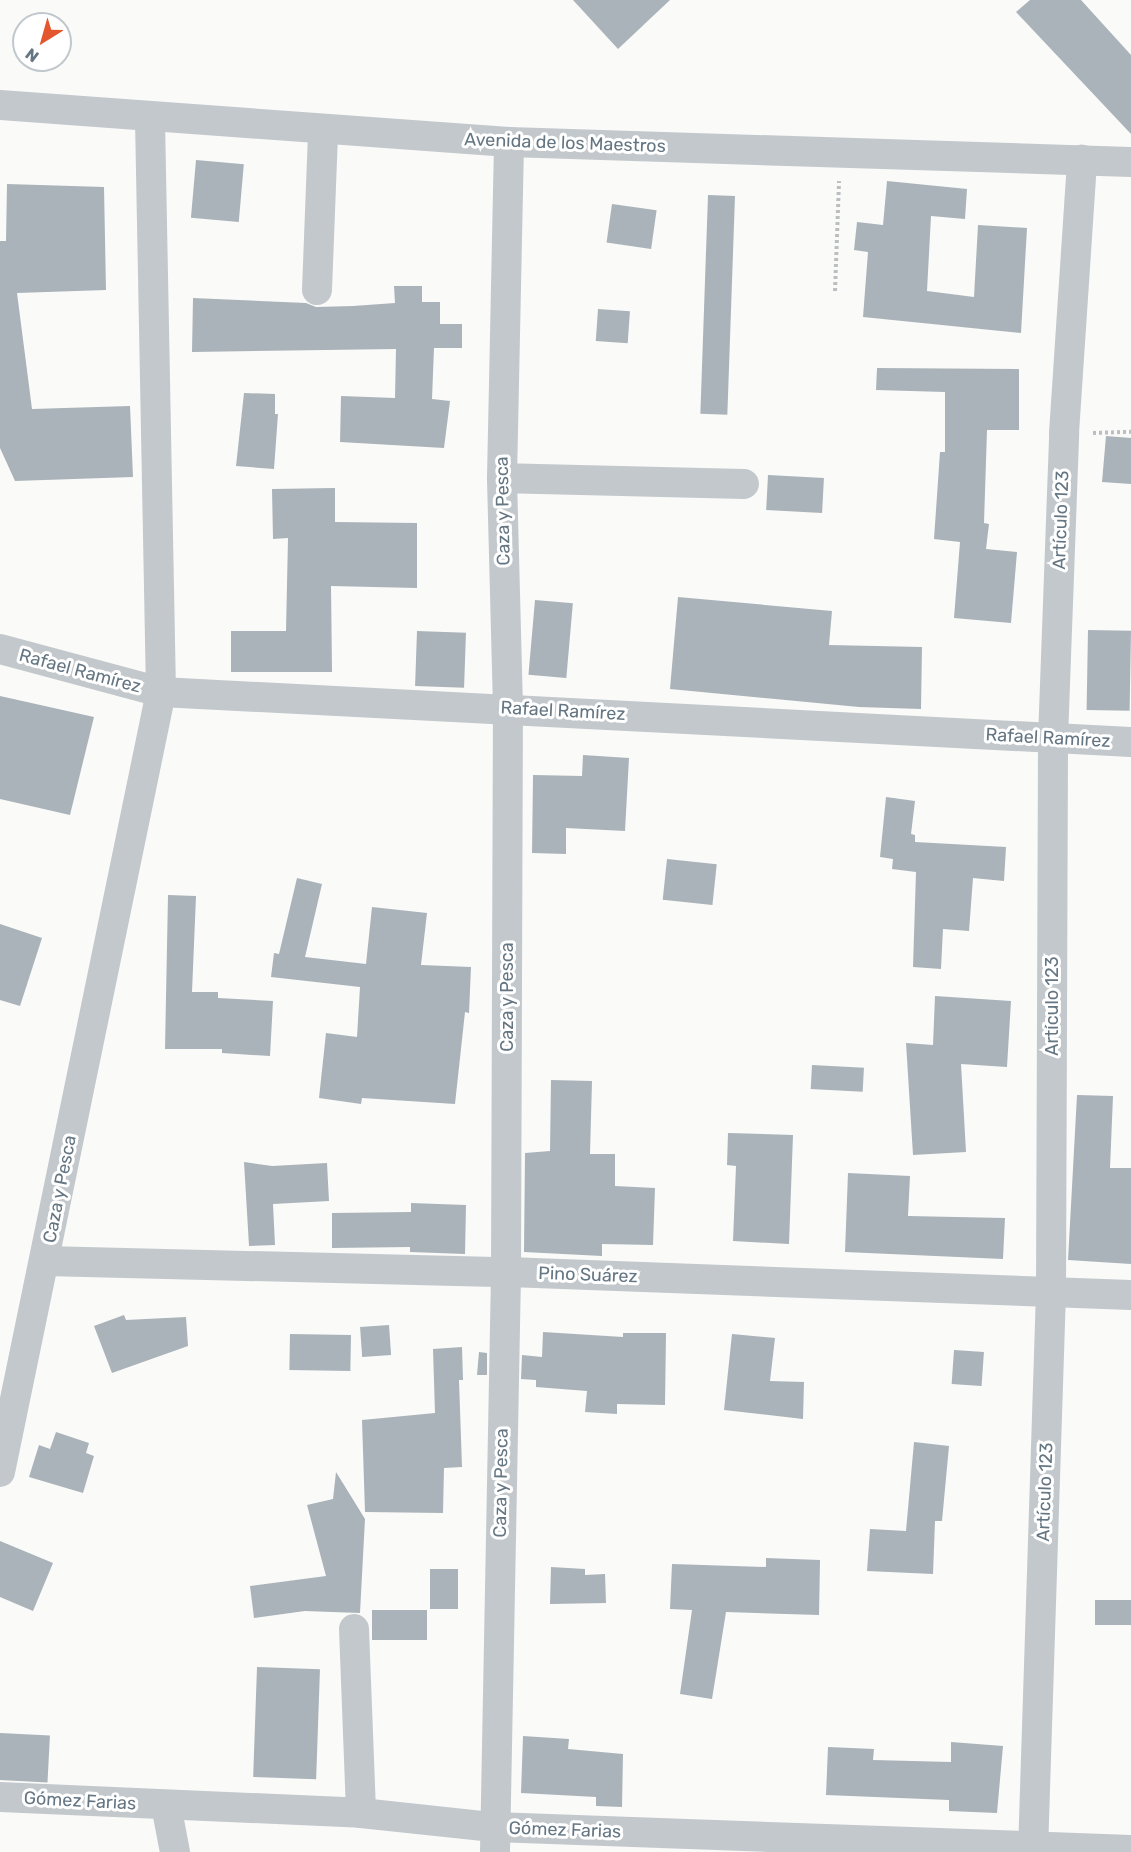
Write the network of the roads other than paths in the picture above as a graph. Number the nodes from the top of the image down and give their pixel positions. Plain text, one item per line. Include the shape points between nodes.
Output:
1 (0, 105) edge
2 (150, 118) junction
3 (323, 131) junction
4 (509, 142) junction
5 (1082, 160) junction
6 (1131, 162) edge
7 (316, 290) dead end
8 (502, 477) junction
9 (744, 484) dead end
10 (0, 649) edge
11 (161, 692) junction
12 (508, 708) junction
13 (1053, 739) junction
14 (1131, 742) edge
15 (45, 1261) junction
16 (506, 1272) junction
17 (1051, 1292) junction
18 (1131, 1295) edge
19 (0, 1472) edge
20 (354, 1629) dead end
21 (0, 1797) edge
22 (166, 1805) junction
23 (361, 1813) junction
24 (494, 1840) edge
25 (1034, 1849) edge
26 (1131, 1850) edge
27 (175, 1852) edge

1 - 2 street, Avenida de los Maestros
2 - 3 street, Avenida de los Maestros
2 - 11 street, Caza y Pesca
3 - 4 street, Avenida de los Maestros
3 - 7 street
4 - 5 street, Avenida de los Maestros
4 - 8 street, Caza y Pesca
5 - 6 street, Avenida de los Maestros
5 - 13 street, Artículo 123 via 1064,433
8 - 9 street
8 - 12 street, Caza y Pesca
10 - 11 street, Rafael Ramírez
11 - 12 street, Rafael Ramírez
11 - 15 street, Caza y Pesca
12 - 13 street, Rafael Ramírez
12 - 16 street, Caza y Pesca
13 - 14 street, Rafael Ramírez
13 - 17 street, Artículo 123
15 - 16 street, Pino Suárez
15 - 19 street, Caza y Pesca
16 - 17 street, Pino Suárez
16 - 24 street, Caza y Pesca
17 - 18 street, Pino Suárez
17 - 25 street, Artículo 123
20 - 23 street
21 - 22 street, Gómez Farias
22 - 23 street, Gómez Farias
22 - 27 street
23 - 24 street, Gómez Farias
24 - 25 street, Gómez Farias
25 - 26 street, Gómez Farias

